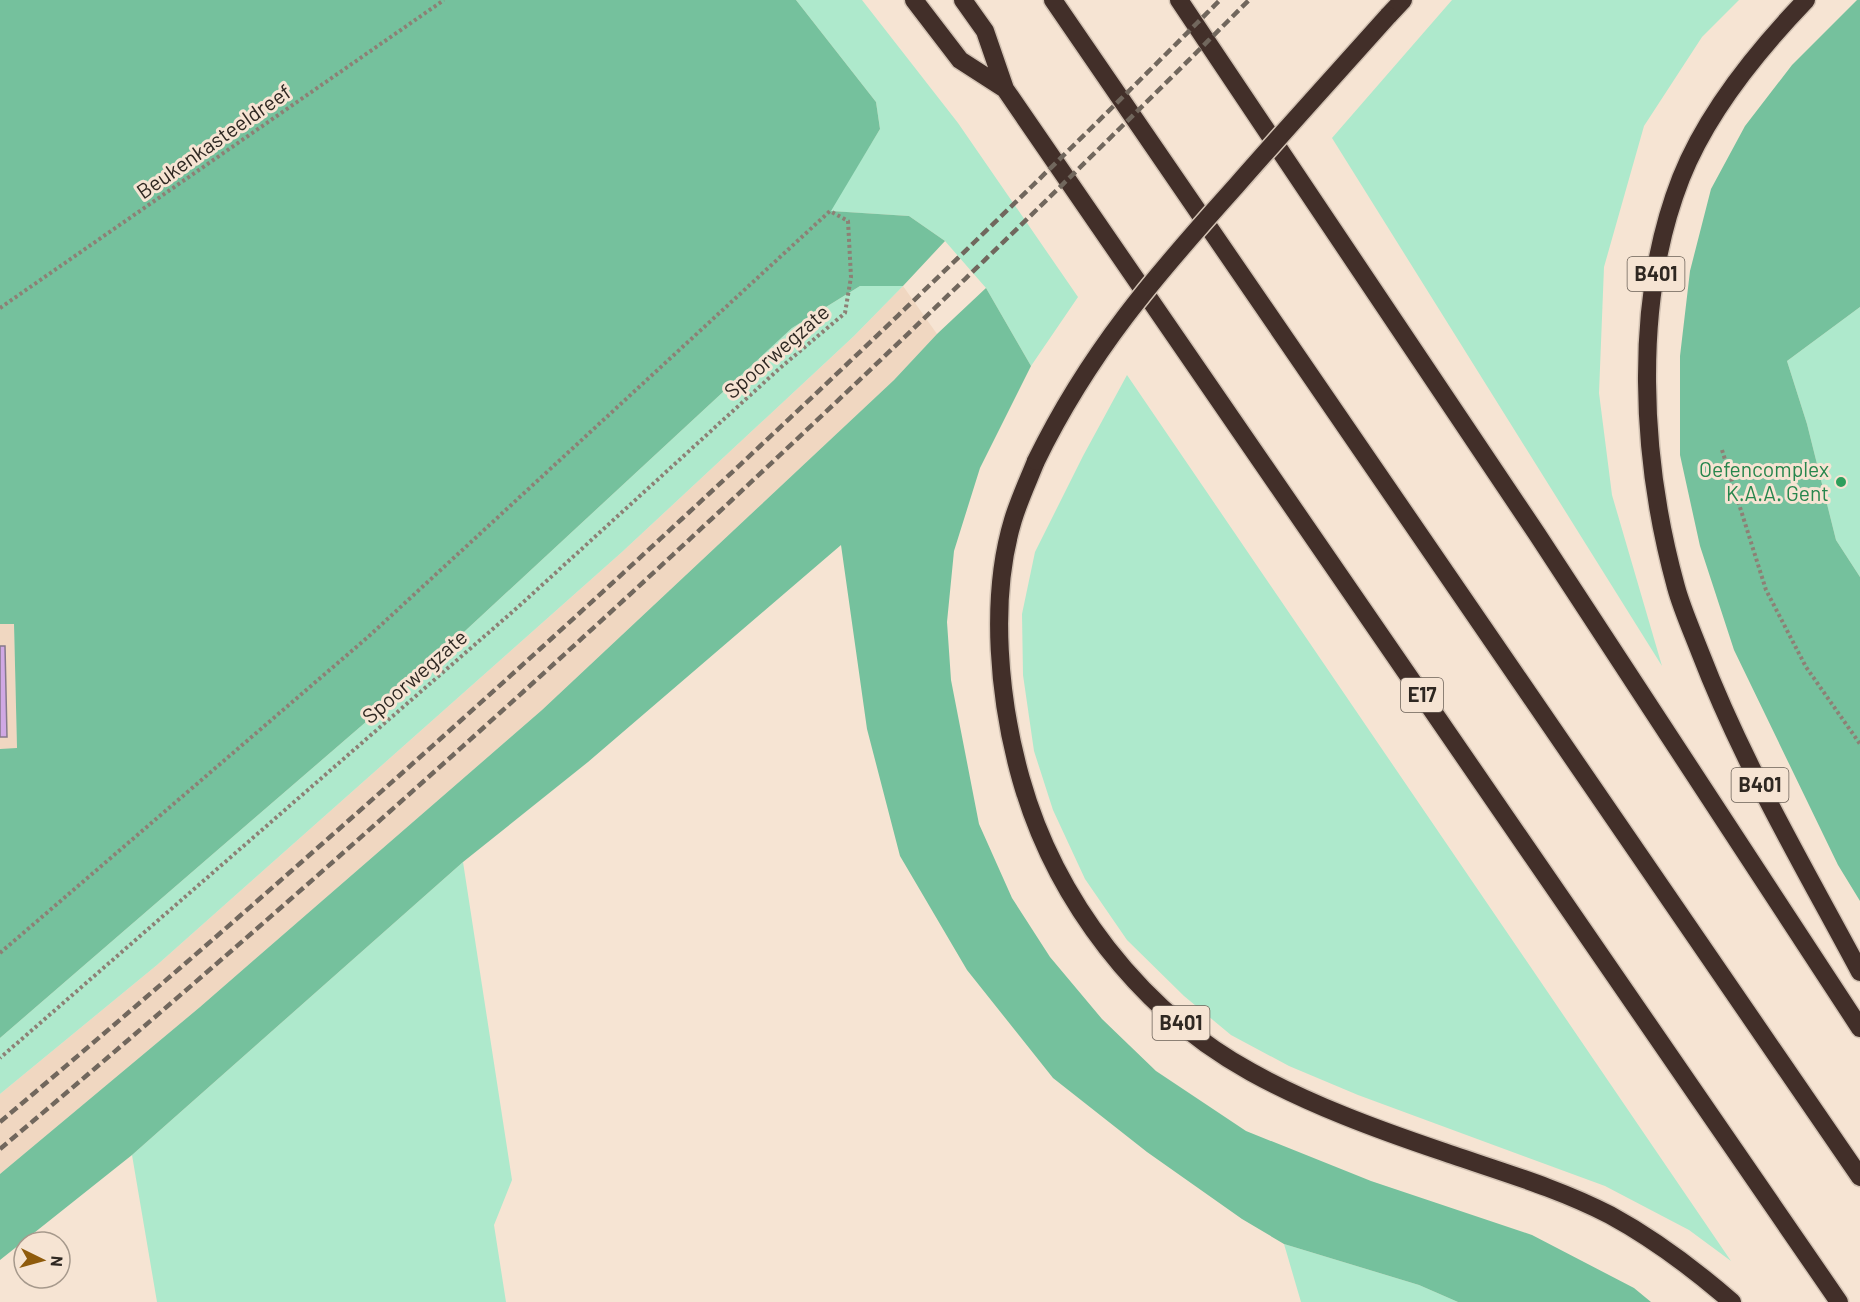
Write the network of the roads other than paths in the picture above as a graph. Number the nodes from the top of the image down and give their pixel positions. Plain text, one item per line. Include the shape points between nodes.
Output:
1 (914, 0) edge
2 (963, 0) edge
3 (1053, 0) edge
4 (1179, 0) edge
5 (1403, 0) edge
6 (1806, 0) edge
7 (1005, 89) junction
8 (1860, 972) edge
9 (1860, 1028) edge
10 (1860, 1177) edge
11 (1732, 1302) edge
12 (1839, 1302) edge

1 - 7 highway, E17 via 960,60
2 - 7 highway, E17 via 985,31
3 - 10 highway
4 - 9 highway via 1524,514
5 - 11 highway, B401, bridge via 1147,286 1061,410 1013,520 1004,565 1000,662 1011,743 1031,813 1057,870 1086,919 1120,964 1162,1008 1207,1043 1248,1071 1313,1103 1535,1182 1610,1216 1688,1264
6 - 8 highway, B401 via 1762,46 1716,112 1681,177 1656,273 1649,324 1648,414 1656,500 1677,590 1713,685 1761,787
7 - 12 highway, E17

